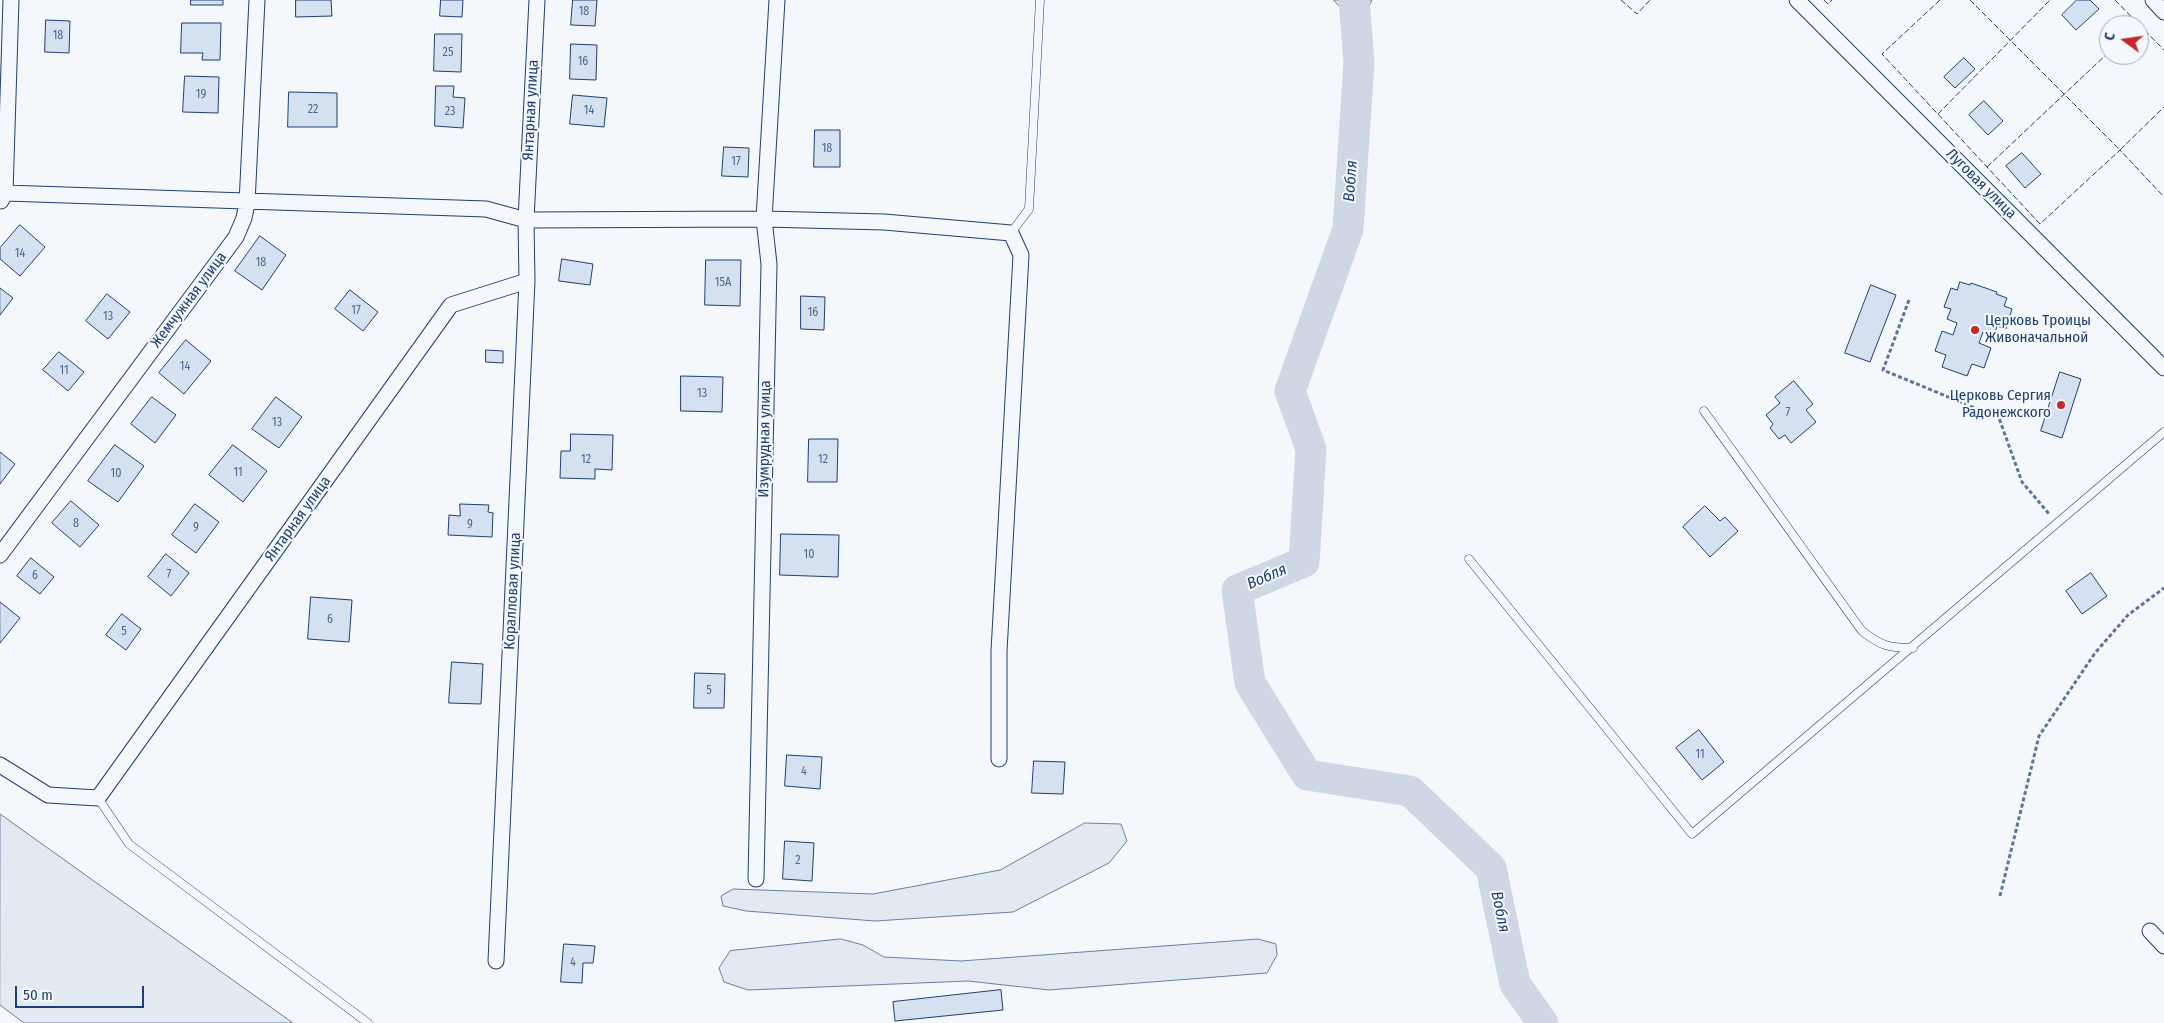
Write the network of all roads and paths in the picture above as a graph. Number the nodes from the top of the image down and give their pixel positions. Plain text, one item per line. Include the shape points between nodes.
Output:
1 (11, 0) edge
2 (257, 0) edge
3 (537, 0) edge
4 (777, 0) edge
5 (1040, 0) edge
6 (1797, 0) edge
7 (2153, 0) edge
8 (2164, 12) edge
9 (2, 198) edge
10 (246, 203) junction
11 (764, 219) junction
12 (526, 220) junction
13 (1012, 233) junction
14 (527, 281) junction
15 (1909, 300) dead end
16 (2164, 368) edge
17 (1704, 411) dead end
18 (2164, 432) edge
19 (2057, 524) junction
20 (0, 555) edge
21 (1469, 559) dead end
22 (2164, 588) edge
23 (1913, 648) junction
24 (999, 759) dead end
25 (0, 765) edge
26 (98, 798) junction
27 (756, 879) dead end
28 (2000, 896) dead end
29 (2150, 931) dead end
30 (2164, 946) edge
31 (496, 961) dead end
32 (368, 1023) edge

1 - 9 street
2 - 10 street, Жемчужная улица
3 - 12 street, Янтарная улица
4 - 11 street, Изумрудная улица
5 - 13 lane via 1029,209
6 - 16 street, Луговая улица
7 - 8 street
9 - 10 street
10 - 12 street via 486,209
10 - 20 street, Жемчужная улица via 236,237
11 - 12 street
11 - 13 street via 884,222
11 - 27 street, Изумрудная улица via 769,264
12 - 14 street, Коралловая улица
13 - 24 street via 1021,255 999,651
14 - 26 street, Янтарная улица via 451,305
14 - 31 street, Коралловая улица
15 - 19 path via 1883,370 1999,418 2022,482
17 - 23 lane via 1862,631 1892,648
18 - 19 lane
19 - 23 lane
21 - 23 lane via 1692,834
22 - 28 path via 2128,615 2095,653 2039,736
25 - 26 street via 48,795
26 - 32 lane via 129,844
29 - 30 street

